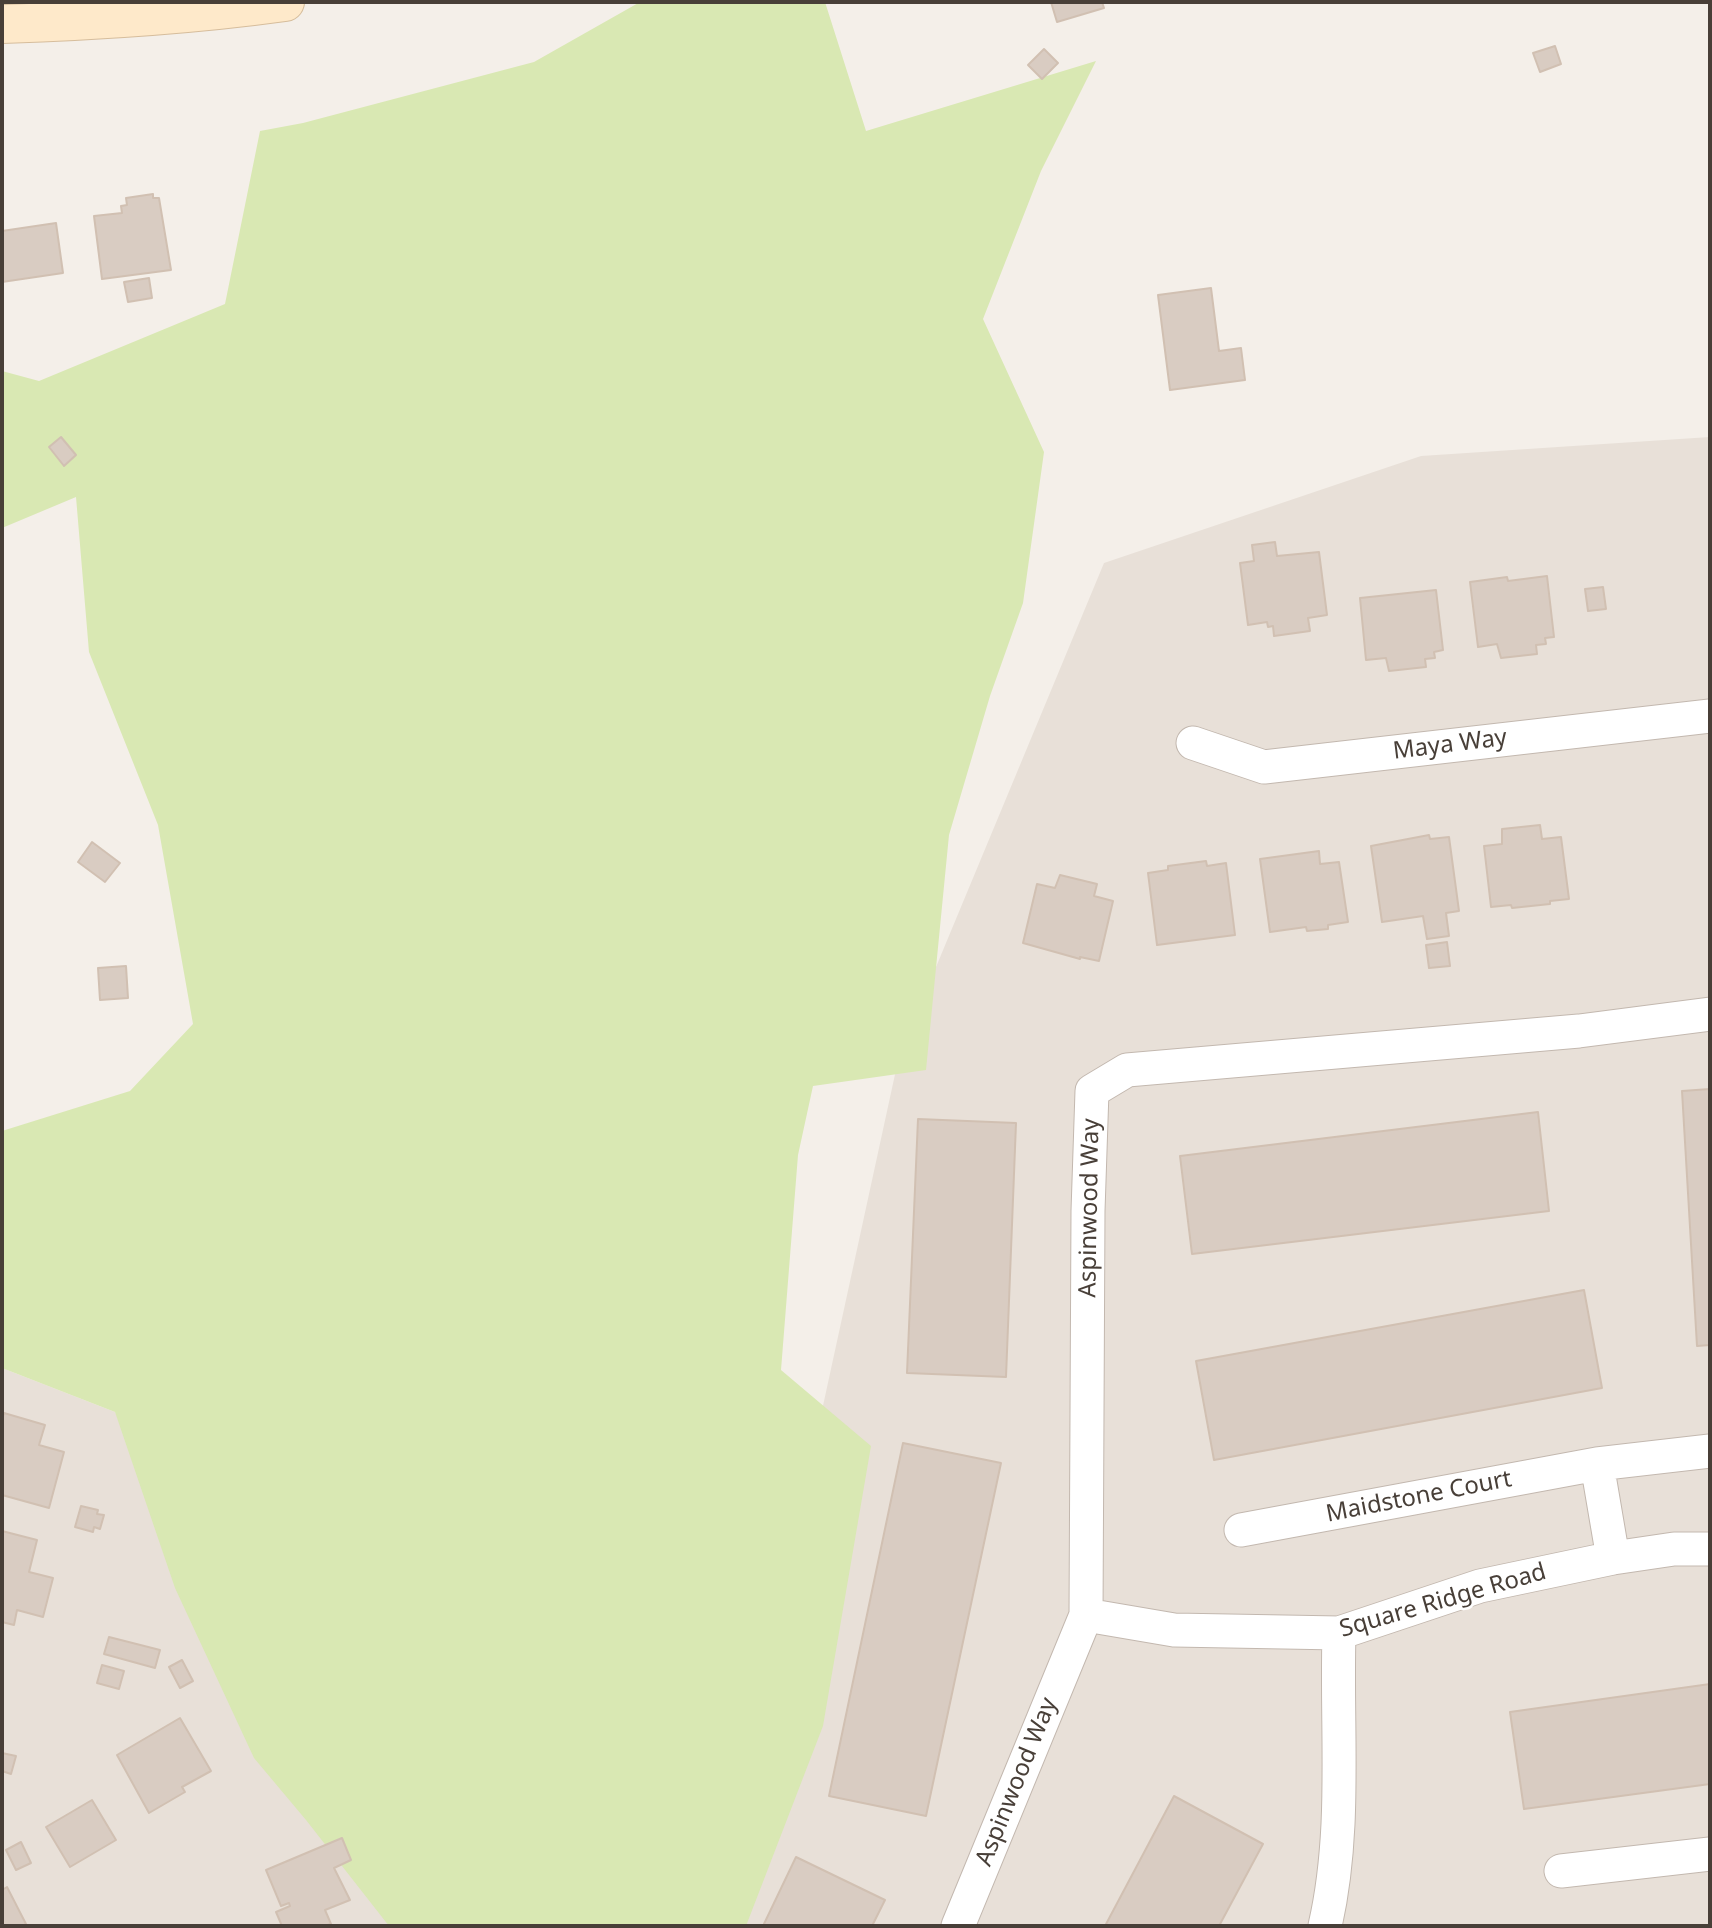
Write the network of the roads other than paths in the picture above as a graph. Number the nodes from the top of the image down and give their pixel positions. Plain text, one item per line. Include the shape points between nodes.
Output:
1 (285, 2) edge
2 (2, 24) edge
3 (1710, 716) edge
4 (1193, 743) dead end
5 (1710, 1014) edge
6 (1710, 1451) edge
7 (1597, 1464) junction
8 (1241, 1530) dead end
9 (1710, 1536) edge
10 (1674, 1549) junction
11 (1710, 1549) edge
12 (1613, 1558) junction
13 (1086, 1615) junction
14 (1339, 1633) junction
15 (1710, 1854) edge
16 (1561, 1871) dead end
17 (958, 1926) edge
18 (1325, 1926) edge

1 - 2 main road via 199,14
3 - 4 street, Maya Way via 1264,767
5 - 13 street, Aspinwood Way via 1579,1031 1127,1070 1092,1091
6 - 7 street, Maidstone Court
7 - 8 street, Maidstone Court
7 - 12 street
9 - 10 street, Square Ridge Road
10 - 11 street, Square Ridge Road
10 - 12 street, Square Ridge Road
12 - 14 street, Square Ridge Road via 1480,1586
13 - 14 street, Square Ridge Road via 1174,1630
13 - 17 street, Aspinwood Way
14 - 18 street via 1337,1860
15 - 16 street

